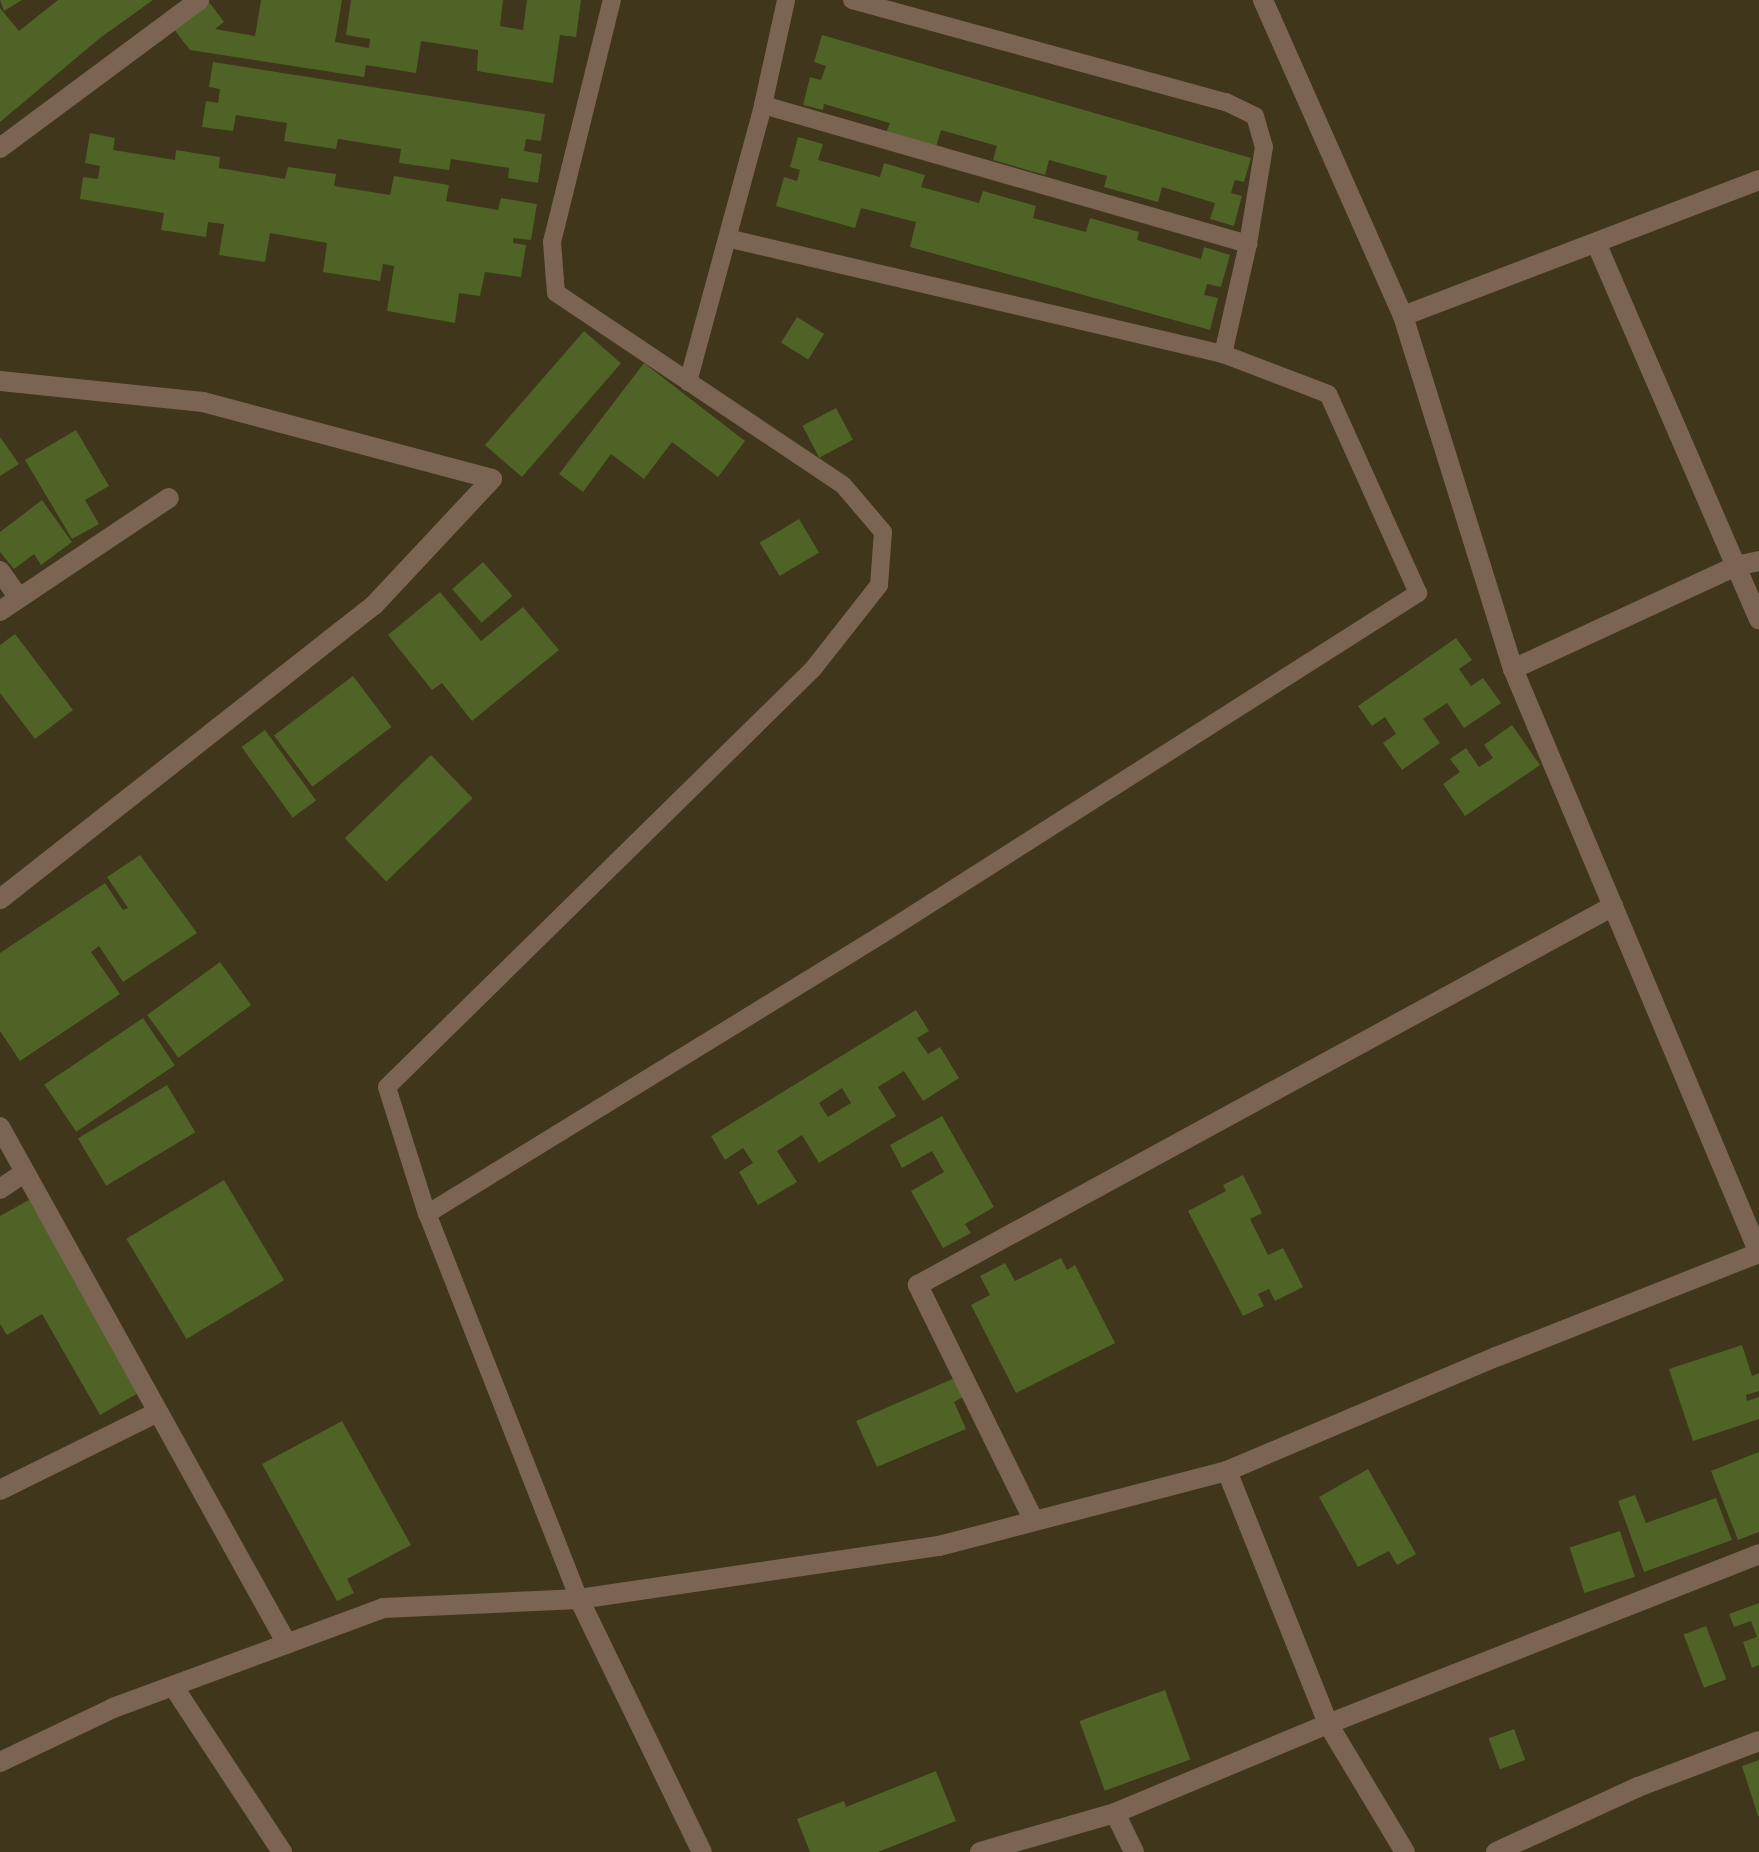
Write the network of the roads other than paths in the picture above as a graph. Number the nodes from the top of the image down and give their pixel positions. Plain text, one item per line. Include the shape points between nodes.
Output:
1 (199, 0) edge
2 (612, 0) edge
3 (786, 0) edge
4 (852, 0) edge
5 (1263, 0) edge
6 (763, 105) junction
7 (0, 148) edge
8 (1759, 180) edge
9 (727, 238) junction
10 (1248, 244) junction
11 (1597, 245) junction
12 (1403, 316) junction
13 (1223, 354) junction
14 (0, 381) edge
15 (688, 382) junction
16 (169, 498) dead end
17 (1759, 561) edge
18 (1736, 566) junction
19 (0, 571) edge
20 (19, 598) junction
21 (0, 611) edge
22 (1759, 619) edge
23 (1513, 669) junction
24 (0, 899) edge
25 (1613, 906) junction
26 (0, 1127) edge
27 (25, 1172) junction
28 (0, 1189) edge
29 (427, 1214) junction
30 (158, 1412) junction
31 (1227, 1471) junction
32 (0, 1490) edge
33 (1033, 1519) junction
34 (1759, 1554) edge
35 (579, 1599) junction
36 (287, 1644) junction
37 (173, 1686) junction
38 (1328, 1724) junction
39 (1759, 1741) edge
40 (0, 1762) edge
41 (1115, 1813) junction
42 (282, 1852) edge
43 (702, 1852) edge
44 (980, 1852) edge
45 (1134, 1852) edge
46 (1405, 1852) edge
47 (1496, 1852) edge

1 - 7 street
2 - 15 lane via 552,242 556,293
3 - 6 lane
4 - 10 lane via 1226,102 1255,116 1264,147
5 - 12 street
6 - 9 lane
6 - 10 lane
8 - 11 street
9 - 13 lane
9 - 15 lane
10 - 13 lane
11 - 12 street
11 - 18 street
12 - 23 street
13 - 29 lane via 1328,394 1418,593 881,935
14 - 24 street via 203,402 492,479 374,605
15 - 29 lane via 843,485 883,532 879,585 813,669 387,1087
16 - 20 street
17 - 18 street
18 - 22 street
18 - 23 street
19 - 20 street
20 - 21 street
23 - 25 street
25 - 31 street via 1759,1253
25 - 33 street via 918,1285
26 - 27 street
27 - 28 street
27 - 30 street
29 - 35 lane
30 - 32 street
30 - 36 street
31 - 33 street
31 - 38 street
33 - 35 street via 939,1546
34 - 38 street
35 - 36 street via 383,1608
35 - 43 street
36 - 37 street
37 - 40 street
37 - 42 street
38 - 41 street
38 - 46 street
39 - 47 street via 1638,1787
41 - 44 street
41 - 45 street

